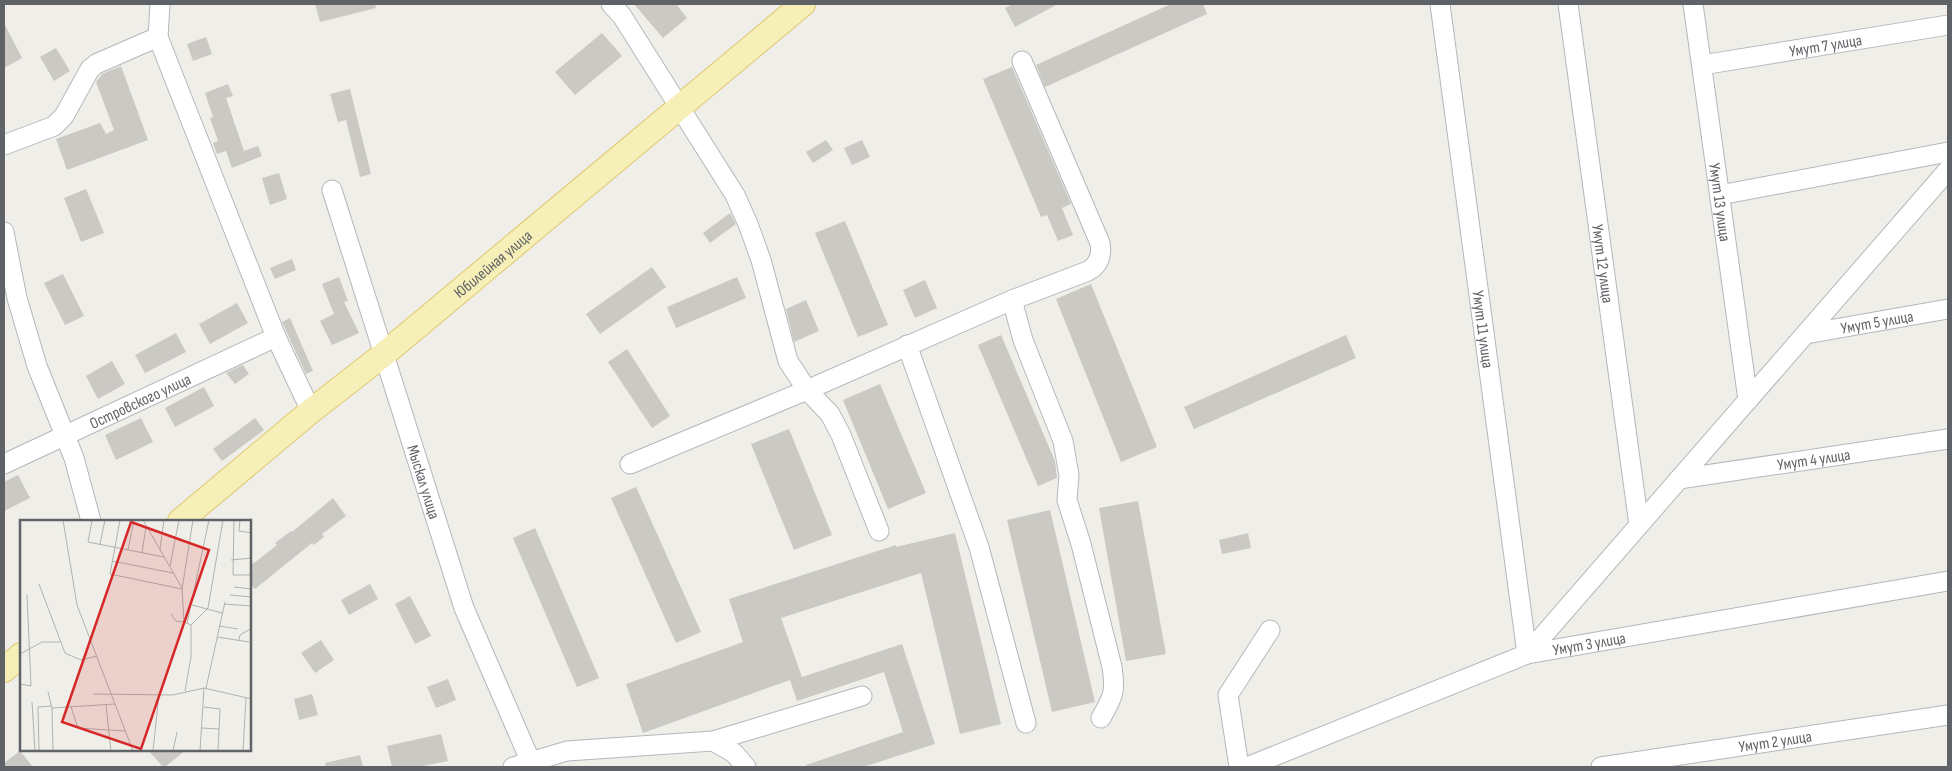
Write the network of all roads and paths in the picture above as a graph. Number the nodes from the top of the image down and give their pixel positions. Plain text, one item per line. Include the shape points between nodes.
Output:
1 (160, 4) edge
2 (611, 4) edge
3 (803, 4) edge
4 (1440, 4) edge
5 (1568, 4) edge
6 (1693, 4) edge
7 (1948, 25) edge
8 (158, 36) junction
9 (1022, 61) dead end
10 (1702, 66) junction
11 (678, 107) junction
12 (4, 145) edge
13 (1948, 152) edge
14 (1948, 170) edge
15 (332, 190) dead end
16 (1720, 195) junction
17 (4, 232) edge
18 (1012, 300) junction
19 (1948, 309) edge
20 (1806, 334) junction
21 (276, 337) junction
22 (907, 345) junction
23 (383, 355) junction
24 (808, 390) junction
25 (1748, 400) junction
26 (311, 410) junction
27 (65, 435) junction
28 (1948, 439) edge
29 (4, 464) edge
30 (630, 464) dead end
31 (1679, 479) junction
32 (91, 520) edge
33 (181, 520) edge
34 (1639, 525) junction
35 (879, 531) dead end
36 (1948, 581) edge
37 (1270, 630) dead end
38 (1527, 654) junction
39 (20, 656) edge
40 (4, 670) edge
41 (862, 696) dead end
42 (1948, 715) edge
43 (1101, 718) dead end
44 (1026, 724) dead end
45 (713, 741) junction
46 (532, 765) edge
47 (513, 767) edge
48 (746, 767) edge
49 (1239, 767) edge
50 (1246, 767) edge
51 (1602, 767) edge

1 - 8 street
2 - 11 street via 622,16
3 - 11 main road, Юбилейная улица
4 - 38 street, Умут 11 улица
5 - 34 street, Умут 12 улица
6 - 10 street, Умут 13 улица
7 - 10 street, Умут 7 улица
8 - 12 street via 90,69 64,116 54,126
8 - 21 street
9 - 18 street via 1101,251 1093,268
10 - 16 street, Умут 13 улица
11 - 23 main road, Юбилейная улица
11 - 24 street via 735,195 760,260 788,361
13 - 16 street
14 - 20 street
15 - 23 street, Мыскал улица
16 - 25 street, Умут 13 улица
17 - 27 street via 17,298 37,366
18 - 22 street
18 - 43 street via 1063,441 1069,475 1067,500 1112,667 1114,693
19 - 20 street, Умут 5 улица
20 - 25 street
21 - 26 street
21 - 27 street, Островского улица
22 - 24 street
22 - 44 street via 979,547
23 - 26 main road, Юбилейная улица
23 - 46 street, Мыскал улица via 464,608
24 - 30 street
24 - 35 street via 830,414 841,434
25 - 31 street
26 - 33 main road, Юбилейная улица
27 - 29 street, Островского улица
27 - 32 street
28 - 31 street, Умут 4 улица
31 - 34 street
34 - 38 street
36 - 38 street, Умут 3 улица
37 - 49 street via 1228,695
38 - 50 street, Умут 3 улица
39 - 40 main road
41 - 45 street
42 - 51 street, Умут 2 улица
45 - 46 street via 566,751
45 - 48 street via 734,753
46 - 47 street

